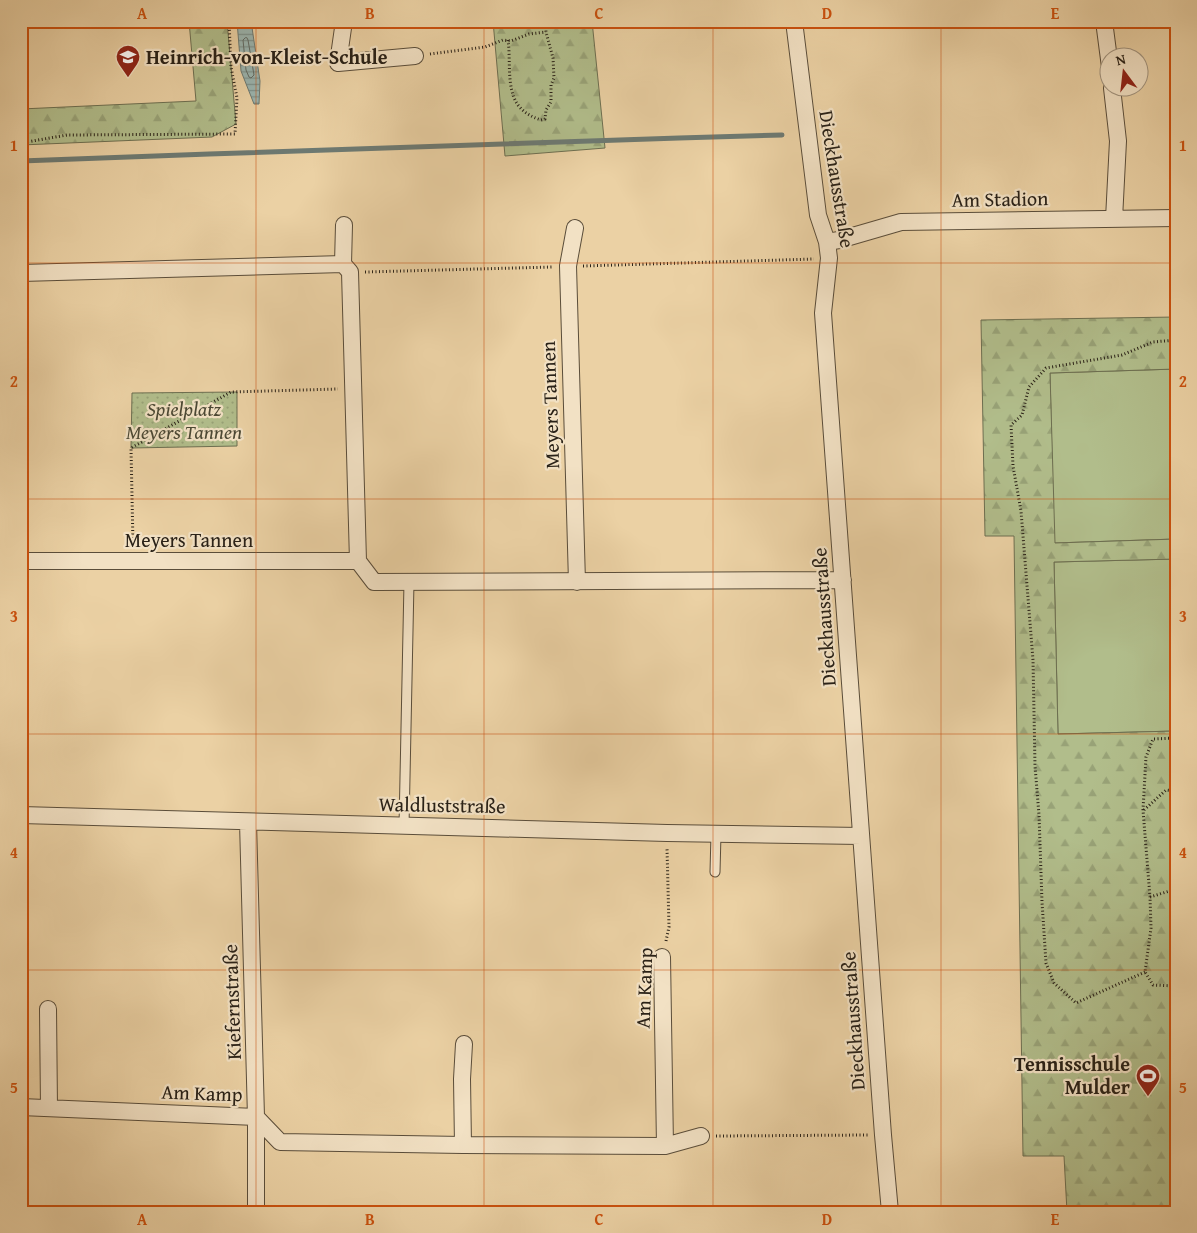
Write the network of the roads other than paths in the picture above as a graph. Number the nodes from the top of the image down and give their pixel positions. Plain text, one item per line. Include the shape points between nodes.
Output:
1 (344, 21) edge
2 (794, 21) edge
3 (1104, 21) edge
4 (1108, 48) edge
5 (415, 56) road end
6 (1113, 98) edge
7 (1114, 218) junction
8 (1176, 218) edge
9 (344, 225) dead end
10 (575, 228) dead end
11 (827, 242) junction
12 (347, 268) junction
13 (21, 273) edge
14 (21, 561) edge
15 (358, 561) junction
16 (843, 580) junction
17 (409, 582) junction
18 (577, 582) junction
19 (21, 815) edge
20 (248, 822) junction
21 (404, 826) junction
22 (716, 834) junction
23 (861, 836) junction
24 (715, 872) dead end
25 (662, 957) road end
26 (48, 1009) dead end
27 (464, 1044) dead end
28 (21, 1107) edge
29 (49, 1108) junction
30 (256, 1117) junction
31 (701, 1136) road end
32 (463, 1145) junction
33 (665, 1146) junction
34 (256, 1212) edge
35 (890, 1212) edge

1 - 5 street via 338,63
2 - 11 street, Dieckhausstraße via 818,215
3 - 4 street
6 - 7 street via 1118,141
7 - 8 street, Am Stadion
7 - 11 street, Am Stadion via 901,222
9 - 12 street
10 - 18 street, Meyers Tannen via 568,266
11 - 16 street, Dieckhausstraße via 829,258 822,313
12 - 13 street
12 - 15 street
14 - 15 street, Meyers Tannen
15 - 17 street via 374,582
16 - 18 street
16 - 23 street, Dieckhausstraße
17 - 18 street
17 - 21 lane
19 - 20 street, Waldluststraße
20 - 21 street, Waldluststraße
20 - 30 street, Kiefernstraße
21 - 22 street, Waldluststraße
22 - 23 street, Waldluststraße
22 - 24 lane
23 - 35 street, Dieckhausstraße
25 - 33 street, Am Kamp
26 - 29 street
27 - 32 street
28 - 29 street, Am Kamp
29 - 30 street, Am Kamp
30 - 32 street, Am Kamp via 280,1142
30 - 34 street, Kiefernstraße
31 - 33 street, Am Kamp
32 - 33 street, Am Kamp

